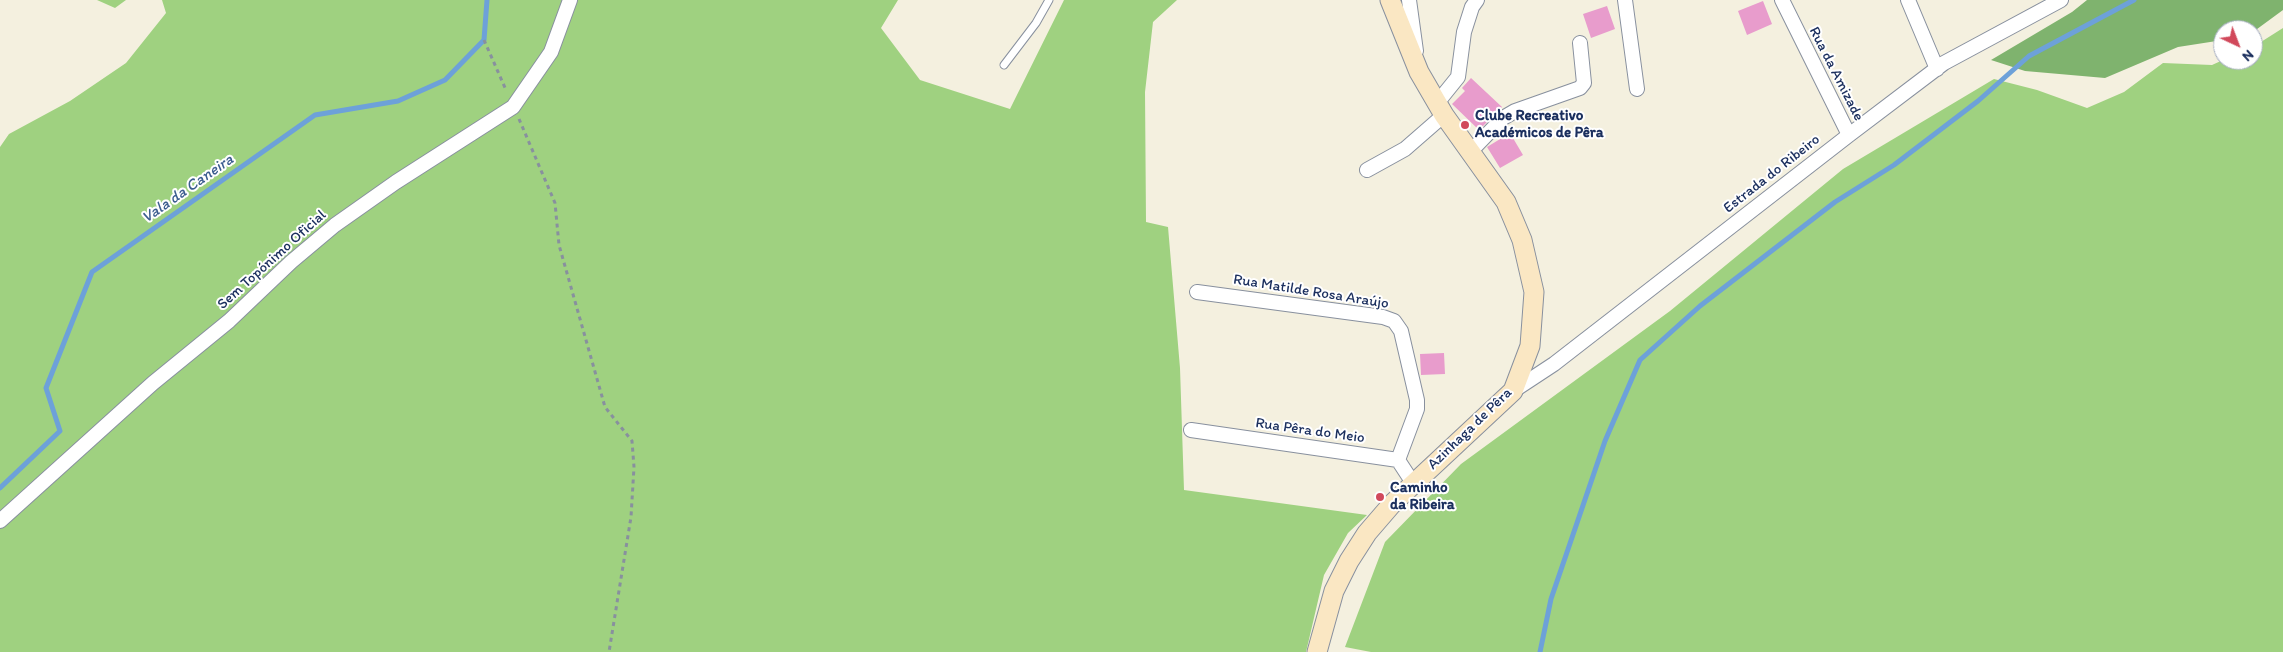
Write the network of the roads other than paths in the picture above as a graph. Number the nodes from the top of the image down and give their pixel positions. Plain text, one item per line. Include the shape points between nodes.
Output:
1 (570, 0) edge
2 (1049, 0) edge
3 (1390, 0) edge
4 (1409, 0) edge
5 (1477, 0) edge
6 (1625, 0) edge
7 (1782, 0) edge
8 (1908, 0) edge
9 (2061, 0) edge
10 (1580, 43) dead end
11 (1004, 65) dead end
12 (1937, 68) junction
13 (1419, 72) junction
14 (1637, 89) dead end
15 (1441, 109) junction
16 (1849, 135) junction
17 (1471, 151) junction
18 (1367, 170) dead end
19 (1197, 292) dead end
20 (1513, 390) junction
21 (1191, 430) dead end
22 (1398, 460) junction
23 (1413, 484) junction
24 (0, 521) edge
25 (1317, 652) edge

1 - 24 street, Sem Topónimo Oficial via 552,52 514,107 335,225
2 - 11 lane via 1036,24
3 - 13 street, Azinhaga de Pêra
4 - 13 street
5 - 15 street via 1464,32 1458,77
6 - 14 street
7 - 16 street, Rua da Amizade
8 - 12 street
9 - 12 street, Estrada do Ribeiro
10 - 17 street via 1584,83 1580,88 1515,111 1503,118
12 - 16 street, Estrada do Ribeiro
13 - 15 street, Azinhaga de Pêra
15 - 17 street, Azinhaga de Pêra
15 - 18 street via 1406,149
16 - 20 street, Estrada do Ribeiro via 1554,364
17 - 20 street, Azinhaga de Pêra via 1506,202 1522,240 1534,292 1530,346
19 - 22 street, Rua Matilde Rosa Araújo via 1383,317 1398,325 1417,400 1417,409
20 - 23 street, Azinhaga de Pêra
21 - 22 street, Rua Pêra do Meio
22 - 23 street
23 - 25 street, Azinhaga de Pêra via 1367,533 1349,561 1334,591

